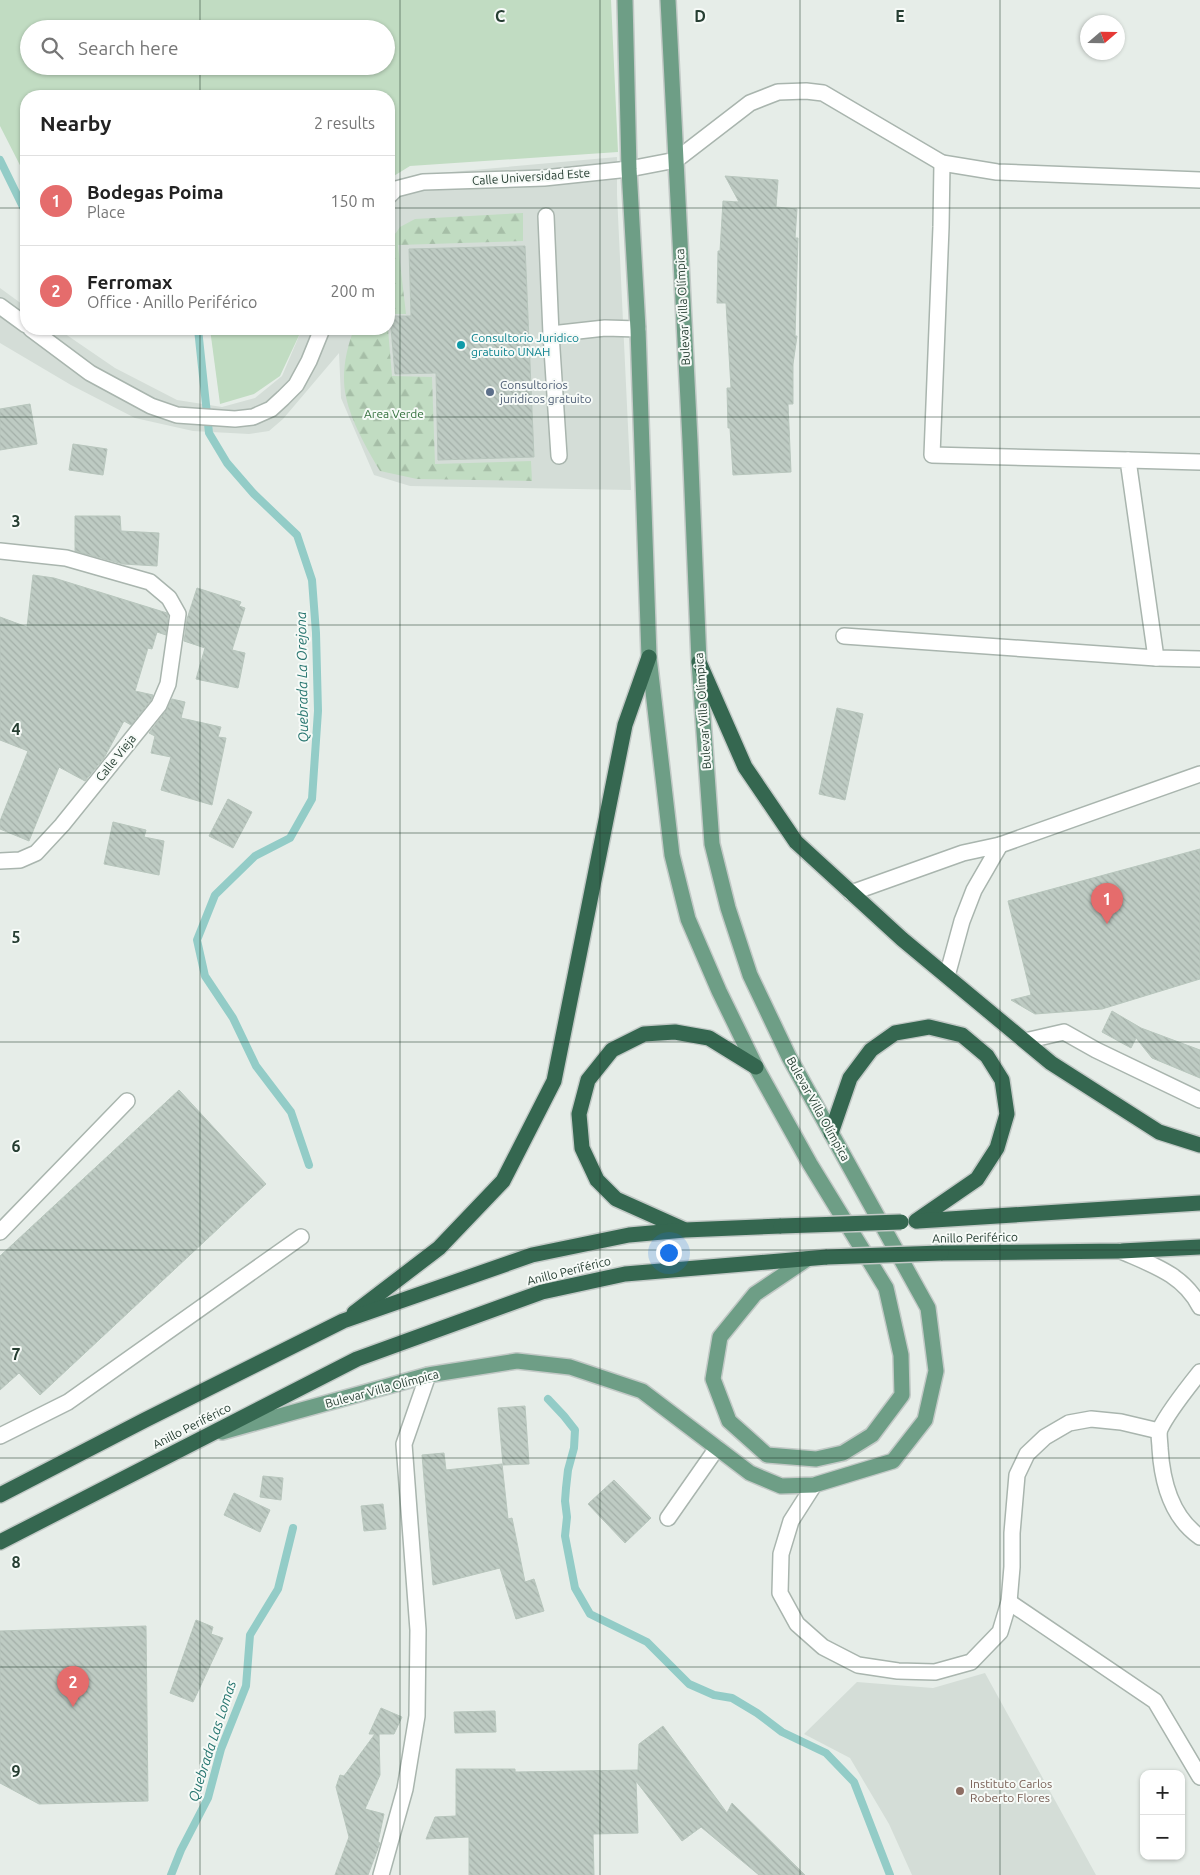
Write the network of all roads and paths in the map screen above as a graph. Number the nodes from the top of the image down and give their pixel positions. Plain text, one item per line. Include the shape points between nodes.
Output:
1 (625, 0) edge
2 (668, 0) edge
3 (676, 160) junction
4 (942, 163) junction
5 (629, 170) junction
6 (1200, 180) edge
7 (395, 190) edge
8 (546, 216) dead end
9 (0, 306) edge
10 (20, 321) edge
11 (638, 329) junction
12 (550, 334) junction
13 (39, 335) edge
14 (320, 335) edge
15 (559, 456) dead end
16 (1128, 460) junction
17 (1200, 462) edge
18 (0, 551) edge
19 (844, 636) dead end
20 (649, 657) junction
21 (1156, 658) junction
22 (1200, 659) edge
23 (699, 662) junction
24 (1200, 774) edge
25 (1000, 845) junction
26 (0, 861) edge
27 (852, 893) junction
28 (947, 976) junction
29 (1024, 1041) junction
30 (756, 1066) junction
31 (1200, 1100) edge
32 (127, 1101) dead end
33 (831, 1133) junction
34 (1200, 1145) edge
35 (1200, 1203) edge
36 (909, 1221) junction
37 (685, 1230) junction
38 (0, 1232) edge
39 (301, 1237) dead end
40 (1200, 1247) edge
41 (1121, 1252) junction
42 (807, 1259) junction
43 (1200, 1307) edge
44 (343, 1321) junction
45 (1200, 1372) edge
46 (428, 1375) junction
47 (1159, 1431) junction
48 (0, 1436) edge
49 (201, 1438) junction
50 (717, 1448) junction
51 (814, 1485) junction
52 (0, 1495) edge
53 (668, 1518) dead end
54 (1200, 1537) edge
55 (0, 1542) edge
56 (1009, 1602) junction
57 (1200, 1777) edge
58 (381, 1875) edge

1 - 5 main road
2 - 3 main road, Bulevar Villa Olímpica
3 - 4 street via 750,103 778,92 806,91 823,93
3 - 5 street, Calle Universidad Este
3 - 23 main road, Bulevar Villa Olímpica
4 - 6 street via 997,172
4 - 16 street via 932,455
5 - 7 street, Calle Universidad Este via 524,180 423,182
5 - 11 main road
8 - 12 street
9 - 10 street
11 - 12 street via 605,328
11 - 20 main road
12 - 15 street
13 - 14 street via 90,373 151,406 177,415 235,419 253,417 271,409 283,398 296,385
16 - 17 street
16 - 21 street
18 - 26 street, Calle Vieja via 66,558 150,582 170,598 178,614 168,684 159,705 36,853 20,860
19 - 21 street
20 - 30 main road via 672,855 688,918
20 - 44 highway via 625,725 554,1081 503,1181 440,1248
21 - 22 street
23 - 27 highway via 745,767 796,842
23 - 33 main road, Bulevar Villa Olímpica via 712,844 728,908 750,975 789,1057
24 - 25 street
25 - 27 street via 963,853
25 - 28 street via 974,890
27 - 28 highway
28 - 29 highway
29 - 31 street via 1064,1032
29 - 34 highway via 1052,1063 1160,1132
30 - 37 highway via 709,1038 675,1032 644,1034 612,1050 588,1080 579,1114 581,1140 597,1180 616,1199
30 - 42 main road via 810,1164 886,1288 902,1355 902,1395 872,1435 843,1453 816,1459 767,1455 729,1421 713,1380 720,1337 755,1294
32 - 38 street
33 - 36 highway via 850,1078 871,1050 895,1033 929,1027 962,1035 987,1056 1002,1080 1007,1114 997,1148 977,1179
33 - 51 main road, Bulevar Villa Olímpica via 928,1308 936,1371 925,1420 893,1461
35 - 36 highway, Anillo Periférico
36 - 37 highway, Anillo Periférico, bridge
37 - 44 highway, Anillo Periférico via 629,1235 532,1254
39 - 48 street via 68,1402
40 - 41 highway, Anillo Periférico
41 - 42 highway, Anillo Periférico, bridge via 941,1253
41 - 43 street via 1167,1271 1193,1294
42 - 49 highway, Anillo Periférico via 625,1274 542,1292 357,1359
44 - 52 highway, Anillo Periférico
45 - 47 street
46 - 49 main road, Bulevar Villa Olímpica
46 - 50 main road, Bulevar Villa Olímpica via 517,1361 570,1367 642,1391
46 - 58 street via 404,1444 418,1630 417,1716 405,1789
47 - 54 street via 1162,1473 1170,1500 1188,1529
47 - 56 street via 1091,1418 1070,1423 1045,1437 1027,1454 1017,1475
49 - 55 highway, Anillo Periférico
50 - 51 main road, Bulevar Villa Olímpica via 750,1473 781,1486
50 - 53 street
51 - 56 street via 791,1521 781,1554 780,1593 797,1624 823,1647 858,1666 936,1672 971,1662 1000,1632
56 - 57 street via 1155,1702

